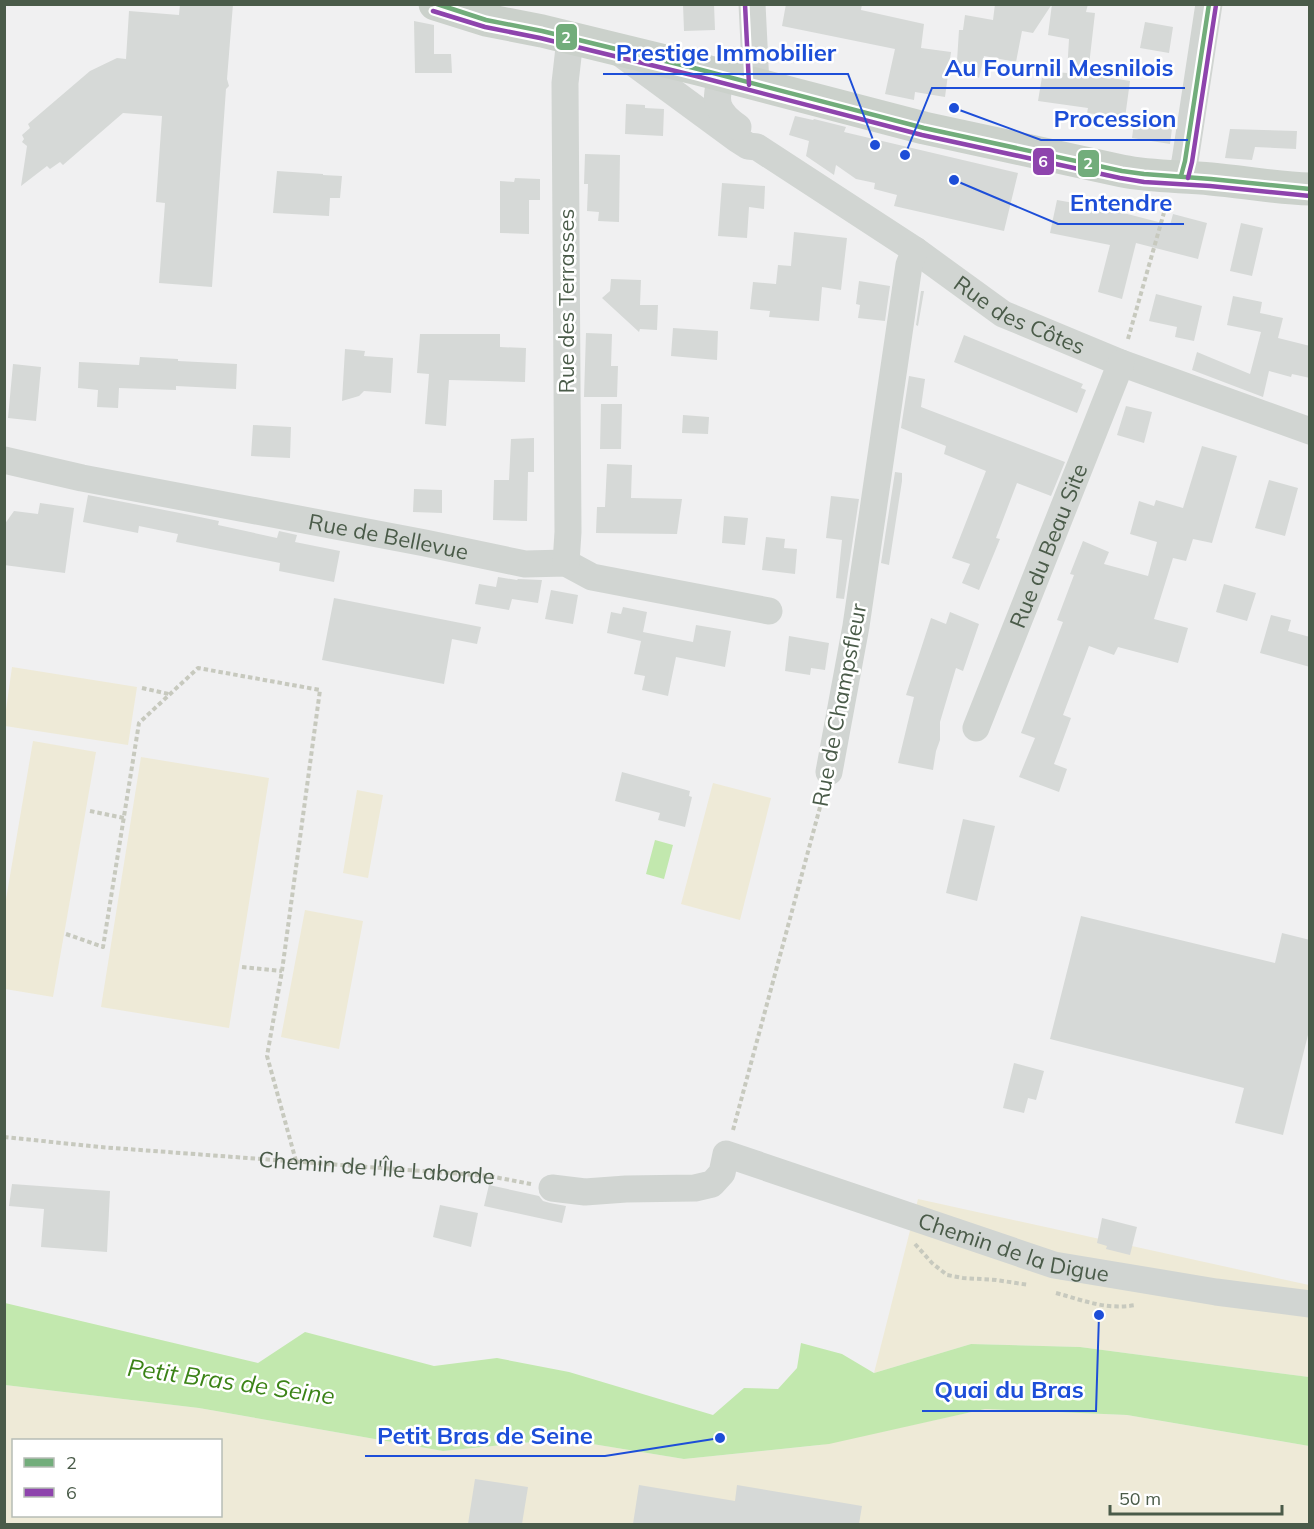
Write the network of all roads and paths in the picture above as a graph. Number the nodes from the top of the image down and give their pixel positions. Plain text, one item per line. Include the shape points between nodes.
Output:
1 (435, 4) edge
2 (752, 4) edge
3 (1209, 4) edge
4 (570, 39) junction
5 (614, 49) junction
6 (710, 72) junction
7 (756, 85) junction
8 (693, 106) junction
9 (758, 147) junction
10 (1174, 188) junction
11 (1310, 189) edge
12 (915, 250) junction
13 (1121, 363) junction
14 (1310, 431) edge
15 (4, 460) edge
16 (566, 562) junction
17 (769, 611) dead end
18 (142, 688) dead end
19 (169, 694) junction
20 (976, 728) dead end
21 (829, 772) joint
22 (90, 811) dead end
23 (124, 818) junction
24 (66, 934) dead end
25 (242, 967) dead end
26 (282, 971) junction
27 (4, 1137) edge
28 (726, 1154) junction
29 (296, 1161) junction
30 (552, 1188) joint
31 (1310, 1304) edge

1 - 4 main road
2 - 7 street
3 - 10 street via 1185,161
4 - 5 main road
4 - 16 street, Rue des Terrasses via 565,83
5 - 6 main road
5 - 8 street, Rue des Côtes
6 - 7 main road
6 - 8 street via 689,82
6 - 9 street, Rue des Côtes via 719,110 753,138
7 - 10 main road via 924,128 1149,176
8 - 9 street, Rue des Côtes via 748,146
9 - 12 street, Rue des Côtes
10 - 11 main road
10 - 13 path
12 - 13 street, Rue des Côtes via 1003,314
12 - 21 street, Rue de Champsfleur via 909,265 856,626
13 - 14 street, Rue des Côtes
13 - 20 street, Rue du Beau Site
15 - 16 street, Rue de Bellevue via 525,564
16 - 17 street via 592,577
18 - 19 path
19 - 23 path via 139,723
19 - 26 path via 198,668 320,690
21 - 28 path, Rue de Champsfleur
22 - 23 path
23 - 24 path via 103,947
25 - 26 path
26 - 29 path via 267,1056
27 - 29 path, Chemin de l'Île Laborde
28 - 30 street via 722,1173 711,1184 695,1188 585,1192
28 - 31 street, Chemin de la Digue via 1054,1265
29 - 30 path, Chemin de l'Île Laborde via 489,1176

